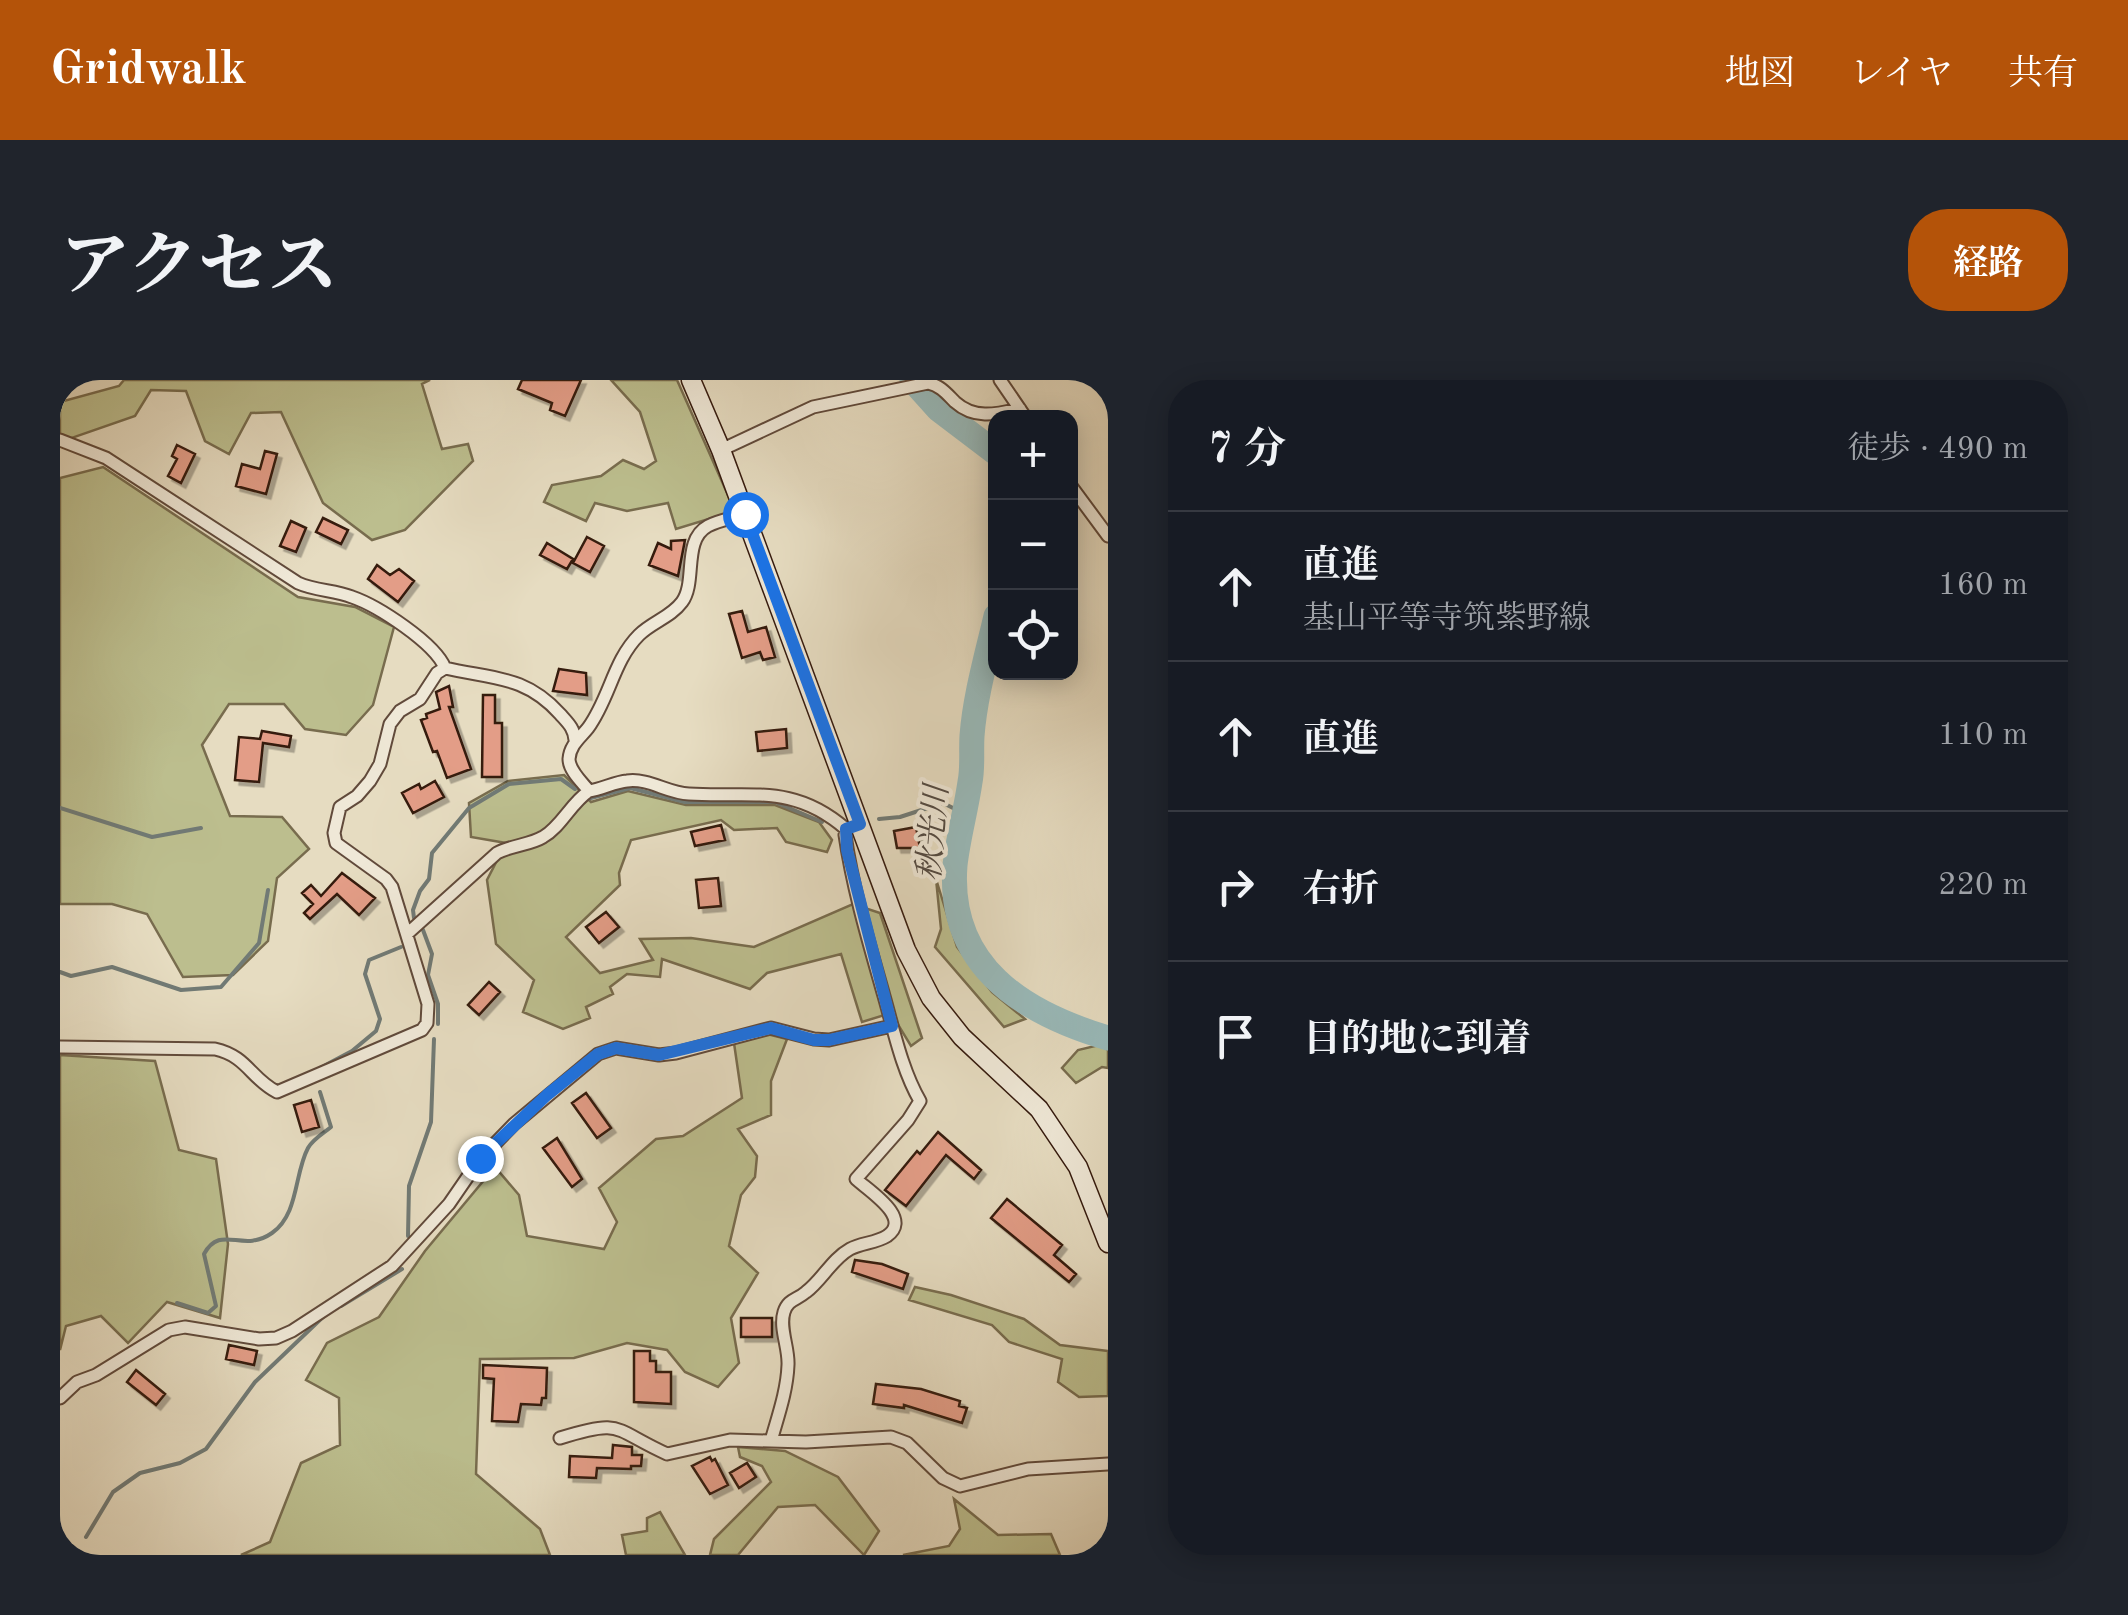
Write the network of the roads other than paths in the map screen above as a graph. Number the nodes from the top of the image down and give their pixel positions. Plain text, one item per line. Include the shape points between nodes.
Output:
1 (691, 380) edge
2 (1000, 380) edge
3 (1021, 410) edge
4 (988, 414) edge
5 (60, 440) edge
6 (722, 450) junction
7 (1078, 499) edge
8 (745, 514) junction
9 (1108, 536) edge
10 (445, 668) junction
11 (576, 740) junction
12 (589, 791) junction
13 (853, 826) junction
14 (408, 934) junction
15 (892, 1026) junction
16 (60, 1048) edge
17 (1108, 1243) edge
18 (60, 1398) edge
19 (560, 1438) dead end
20 (771, 1440) junction
21 (1108, 1464) edge

1 - 6 main road
2 - 3 street
4 - 6 street via 960,407 928,383 814,407
5 - 10 street via 106,458 298,583 354,597 424,639
6 - 8 main road
7 - 9 street
8 - 11 street via 699,534 689,593 622,656 608,697
8 - 13 main road
10 - 11 street via 482,672 532,690 549,701
10 - 14 street via 390,724 380,764 340,807 334,834 336,843 386,879
11 - 12 street via 570,767
12 - 13 street via 627,780 688,794 772,794
12 - 14 street via 547,836 498,853
13 - 15 street via 858,898
13 - 17 main road via 931,998 962,1037 1039,1108 1078,1168
14 - 16 street via 428,1004 422,1030 288,1089 266,1086 239,1057 215,1049
15 - 18 street via 829,1040 771,1028 676,1053 616,1048 598,1054 480,1158 449,1204 379,1277 276,1338 170,1330
15 - 20 street via 920,1101 856,1179 896,1222 885,1238 851,1248 805,1294 790,1300 782,1324 785,1391
19 - 20 street via 597,1426 621,1428 666,1454 730,1440
20 - 21 street via 892,1438 960,1486 1028,1469

